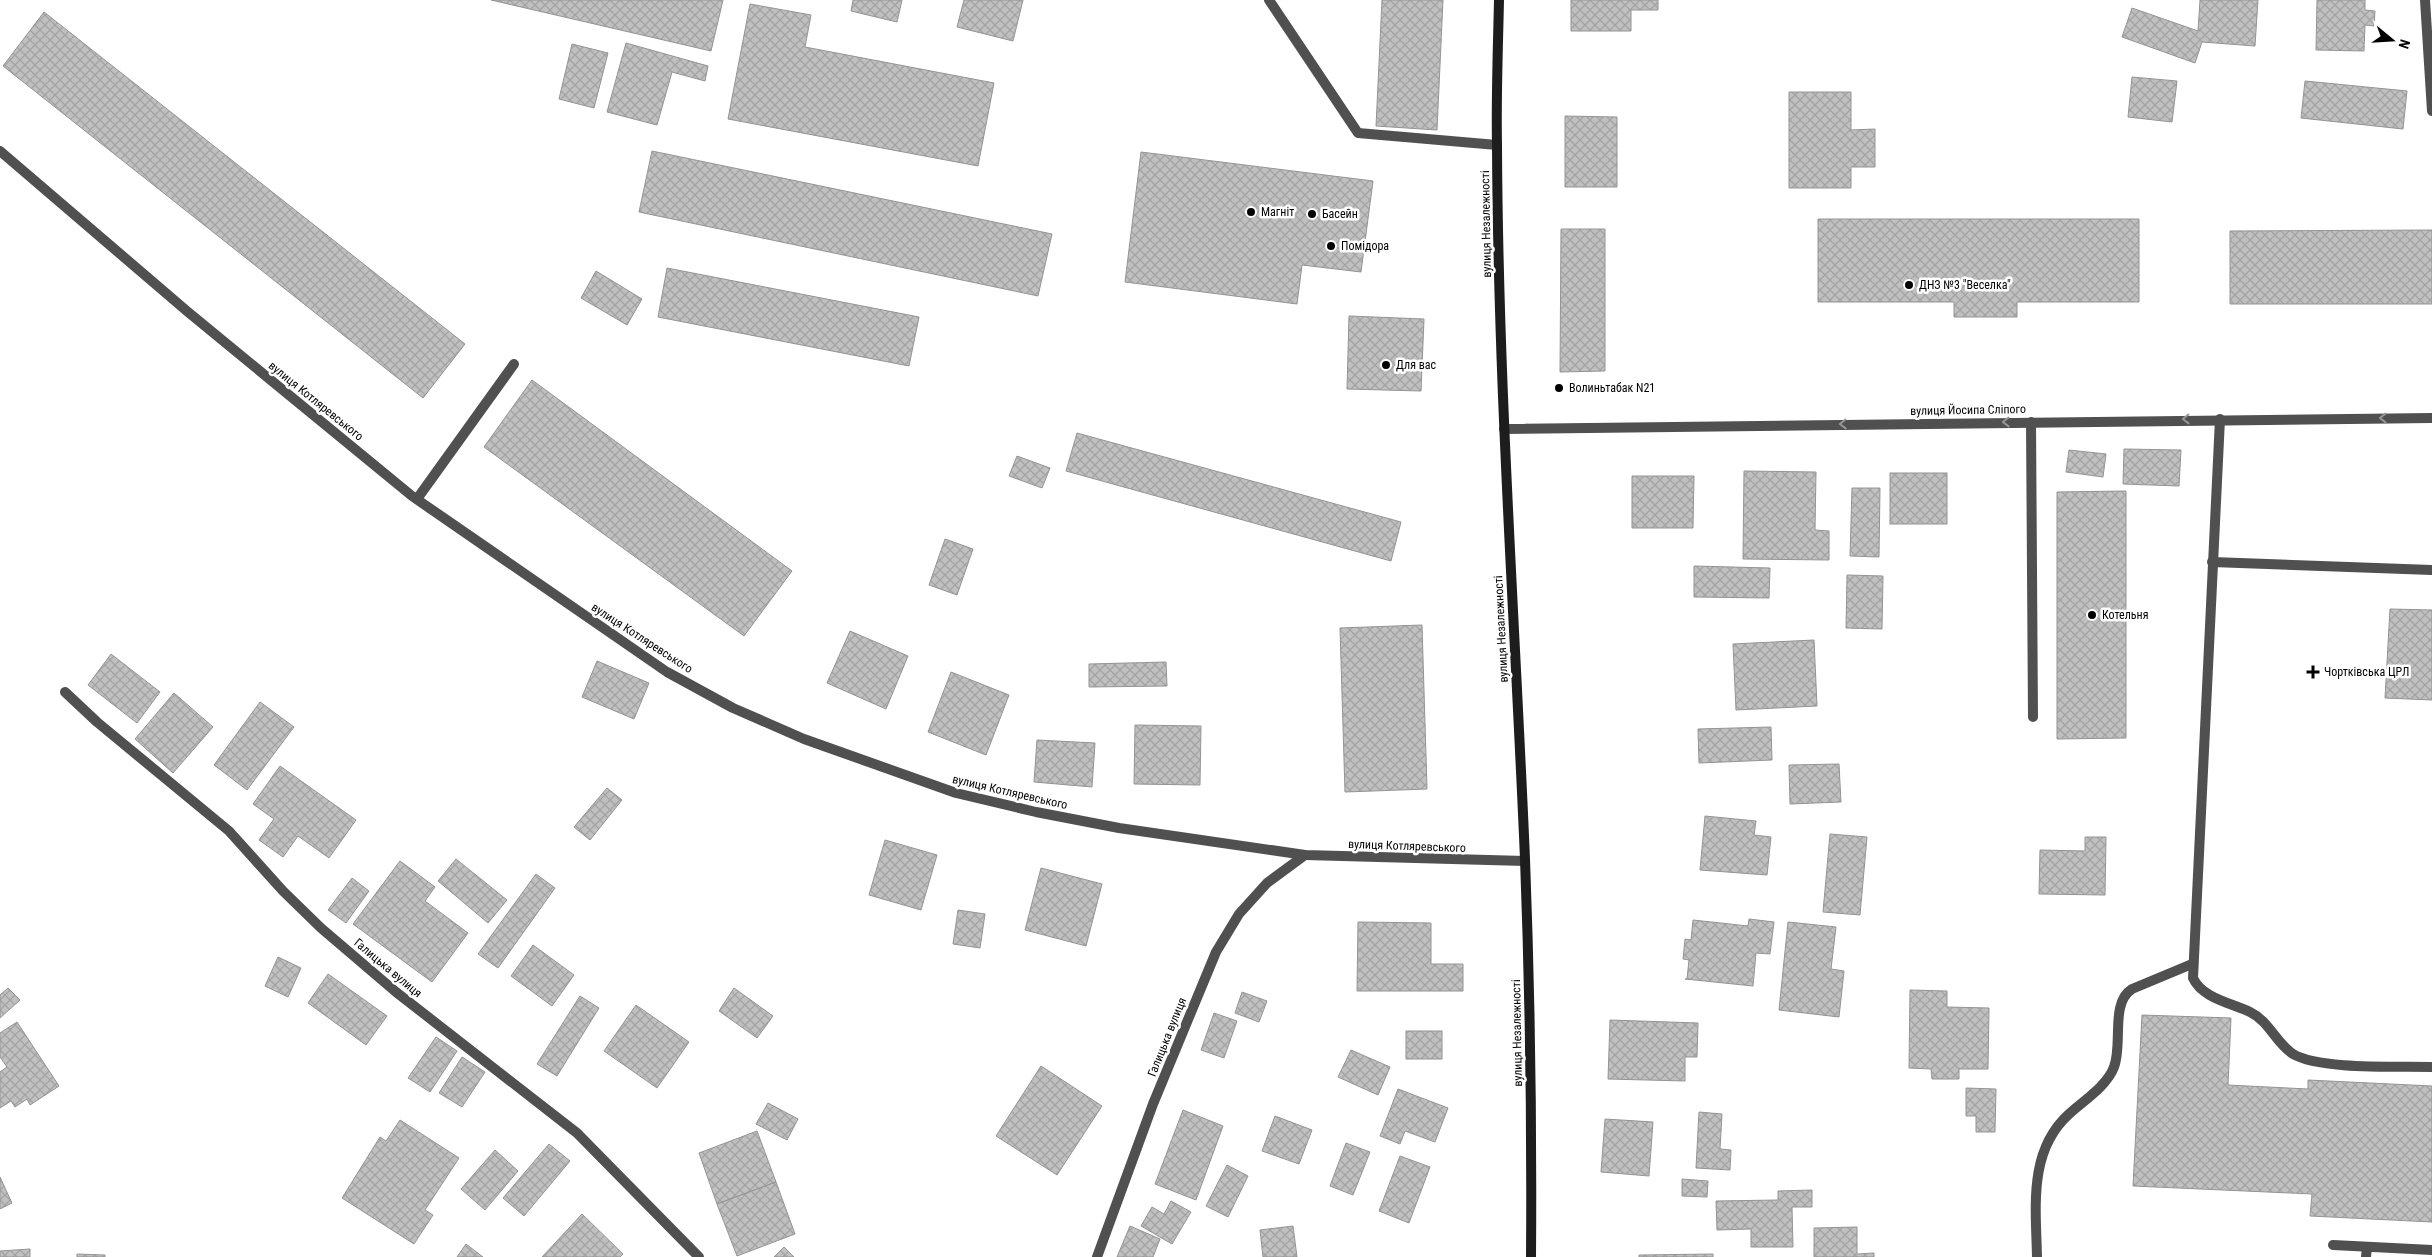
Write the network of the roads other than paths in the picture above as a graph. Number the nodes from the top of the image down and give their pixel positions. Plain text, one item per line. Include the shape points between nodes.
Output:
1 (1269, 0) edge
2 (1499, 0) edge
3 (2425, 0) edge
4 (2432, 111) edge
5 (1496, 145) junction
6 (0, 151) edge
7 (514, 364) dead end
8 (2432, 418) edge
9 (2220, 419) junction
10 (2031, 422) junction
11 (1504, 429) junction
12 (417, 499) junction
13 (2212, 562) junction
14 (2432, 570) edge
15 (65, 692) dead end
16 (2033, 717) dead end
17 (1305, 855) junction
18 (1525, 861) junction
19 (2192, 964) junction
20 (2432, 1067) edge
21 (2334, 1245) dead end
22 (2432, 1250) edge
23 (2366, 1252) edge
24 (699, 1257) edge
25 (1097, 1257) edge
26 (1531, 1257) edge
27 (2037, 1257) edge

1 - 5 street via 1358,133
2 - 5 main road, вулиця Незалежності
3 - 4 street
5 - 11 main road, вулиця Незалежності
6 - 12 street, вулиця Котляревського via 196,318
7 - 12 street
8 -> 9 street, вулиця Йосипа Сліпого
9 -> 10 street, вулиця Йосипа Сліпого
9 - 13 street
10 -> 11 street, вулиця Йосипа Сліпого
10 - 16 street
11 - 18 main road, вулиця Незалежності
12 - 17 street, вулиця Котляревського via 667,672 733,708 804,739 956,793 1036,812 1119,828
13 - 14 street
13 - 19 street
15 - 24 street, Галицька вулиця via 229,831 321,928 396,992 578,1133
17 - 18 street, вулиця Котляревського
17 - 25 street, Галицька вулиця via 1267,883 1239,914 1216,952 1153,1104
18 - 26 main road, вулиця Незалежності via 1532,1156
19 - 20 street via 2193,978 2200,988 2260,1018 2290,1052 2306,1061
19 - 27 street via 2124,994 2113,1070 2059,1124 2041,1157 2036,1188
21 - 23 street
22 - 23 street

